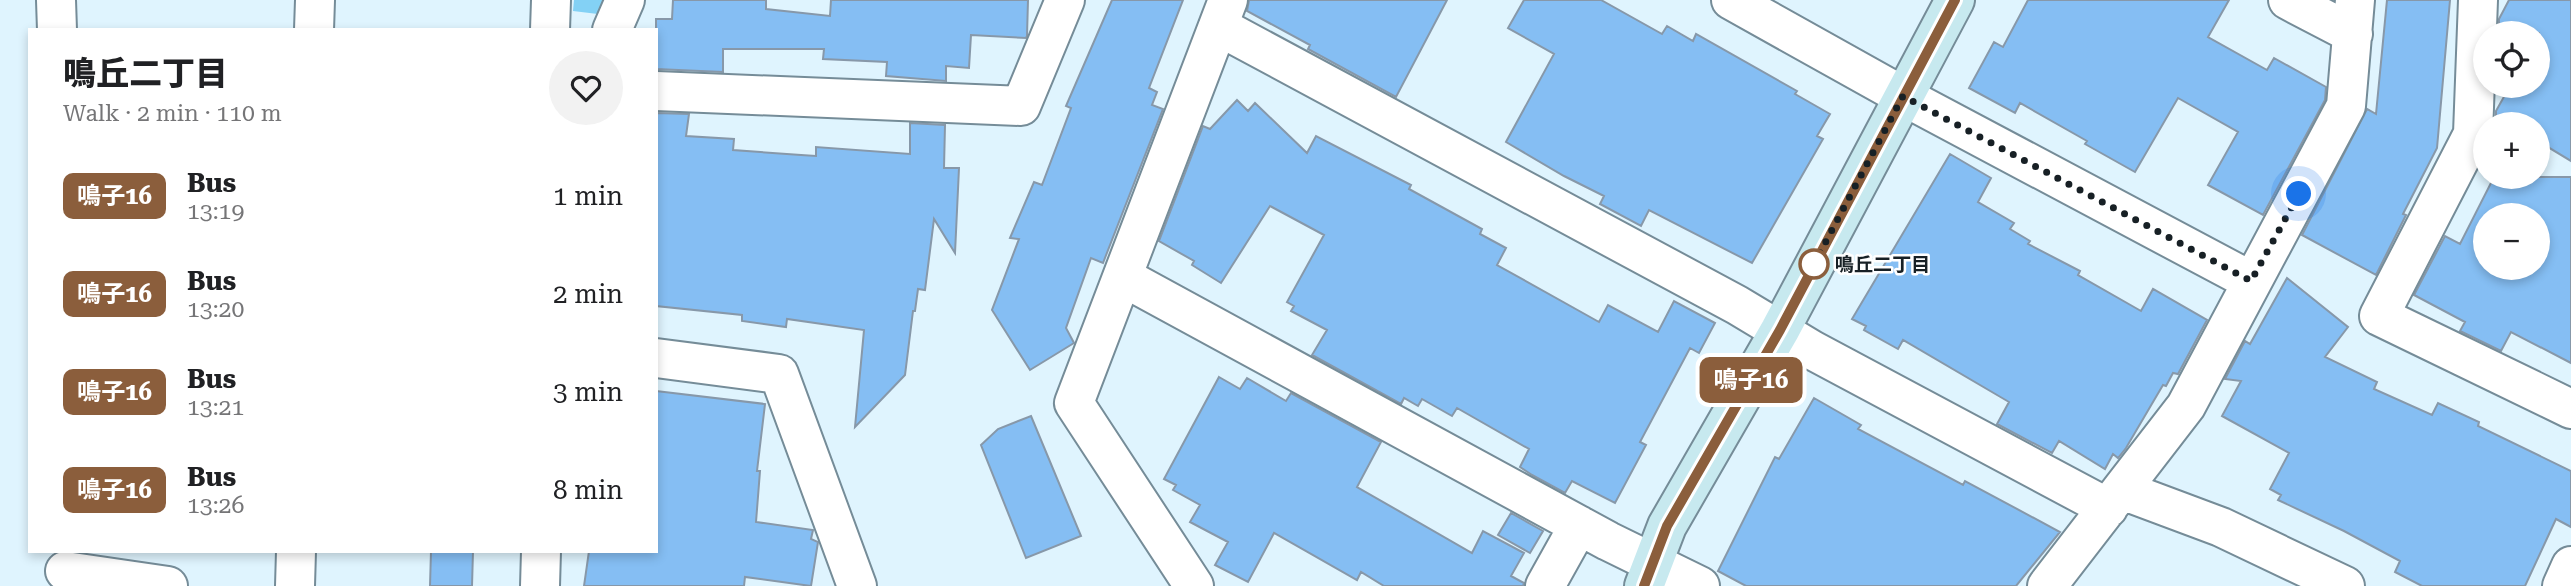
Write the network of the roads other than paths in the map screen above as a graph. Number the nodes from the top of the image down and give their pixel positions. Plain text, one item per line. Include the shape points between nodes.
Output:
1 (56, 0) edge
2 (315, 0) edge
3 (551, 0) edge
4 (625, 0) edge
5 (1065, 0) edge
6 (1731, 0) edge
7 (1955, 0) edge
8 (2288, 0) edge
9 (2478, 0) edge
10 (1223, 13) edge
11 (2354, 17) edge
12 (57, 28) edge
13 (314, 28) edge
14 (551, 28) edge
15 (613, 28) edge
16 (658, 91) edge
17 (1903, 96) junction
18 (1123, 276) junction
19 (2251, 281) junction
20 (1780, 330) junction
21 (658, 358) edge
22 (2571, 410) edge
23 (2115, 499) junction
24 (1579, 525) junction
25 (296, 553) edge
26 (541, 553) edge
27 (2571, 566) edge
28 (65, 569) edge
29 (1648, 574) edge
30 (168, 586) edge
31 (295, 586) edge
32 (540, 586) edge
33 (856, 586) edge
34 (1194, 586) edge
35 (1545, 586) edge
36 (1700, 586) edge
37 (2047, 586) edge
38 (2345, 586) edge
39 (2562, 586) edge

1 - 12 street
2 - 13 street
3 - 14 street
4 - 15 street
5 - 16 street via 1021,106
6 - 17 street
7 - 17 street
8 - 11 street
9 - 22 street via 2473,134 2379,316
10 - 18 street
10 - 20 street
11 - 19 street via 2346,106
17 - 19 street
17 - 20 street
18 - 24 street
18 - 34 street via 1074,403
19 - 23 street via 2186,406
20 - 23 street
20 - 29 street via 1667,526
21 - 33 street via 779,374
23 - 37 street
23 - 38 street via 2221,527
24 - 29 street
24 - 35 street
25 - 31 street
26 - 32 street
27 - 39 street
28 - 30 street
29 - 36 street

